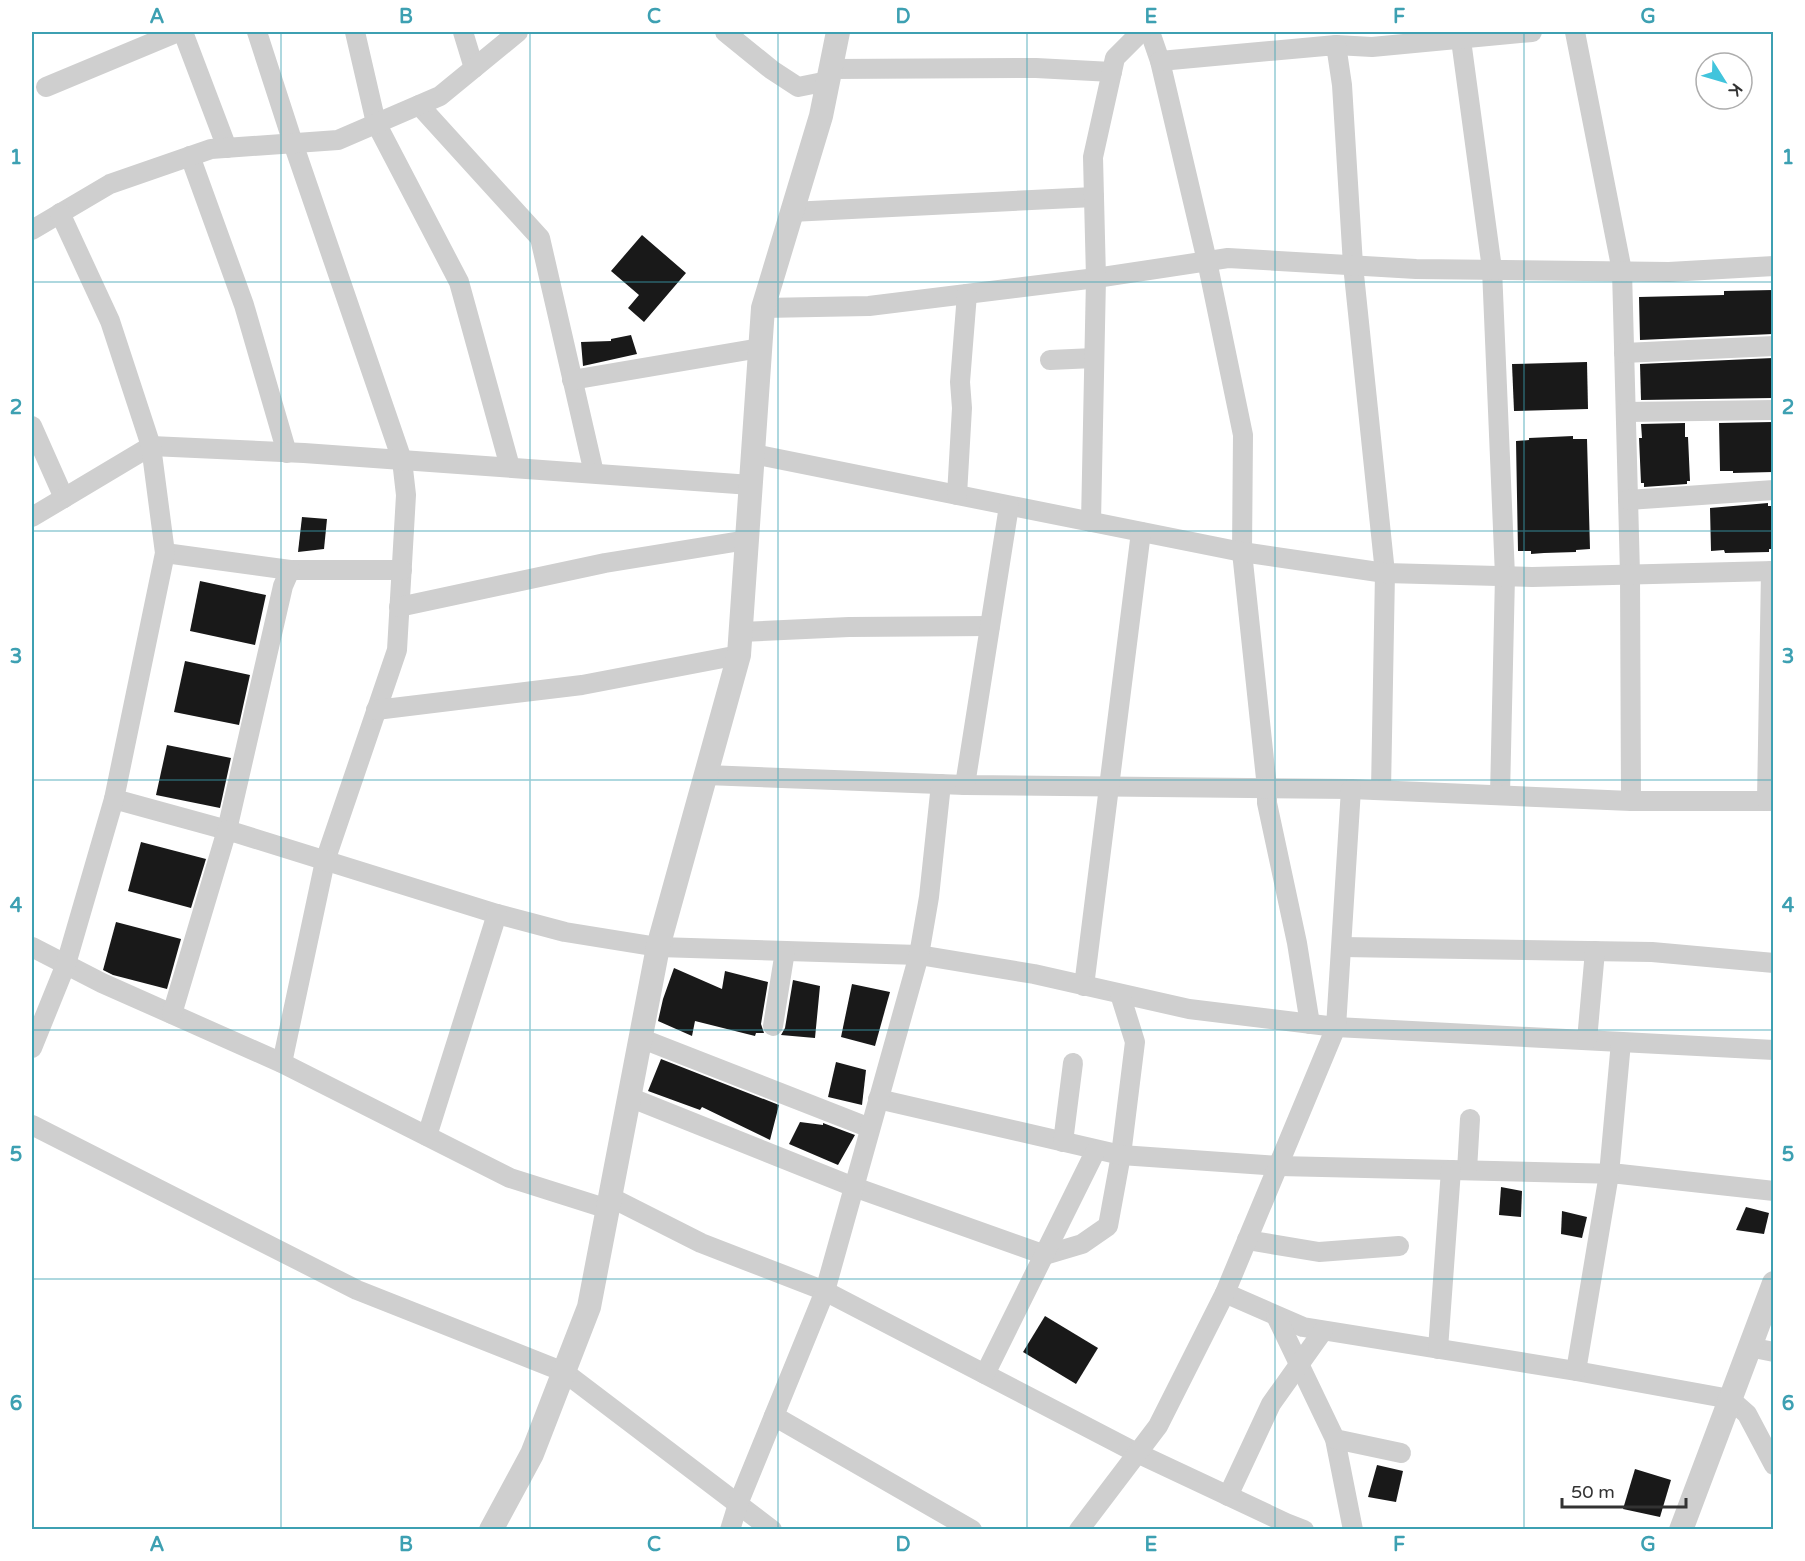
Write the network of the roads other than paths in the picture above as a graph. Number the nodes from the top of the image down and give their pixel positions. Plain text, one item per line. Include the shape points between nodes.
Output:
1 (178, 32) edge
2 (183, 32) edge
3 (257, 32) edge
4 (355, 32) edge
5 (463, 32) edge
6 (518, 32) edge
7 (725, 32) edge
8 (838, 32) edge
9 (1141, 32) edge
10 (1150, 32) edge
11 (1532, 32) edge
12 (1575, 32) edge
13 (1461, 39) junction
14 (1306, 40) edge
15 (1336, 45) junction
16 (1160, 61) junction
17 (474, 68) junction
18 (1112, 72) junction
19 (830, 75) junction
20 (46, 87) dead end
21 (419, 105) junction
22 (376, 123) junction
23 (293, 143) junction
24 (226, 148) junction
25 (190, 156) junction
26 (1094, 197) junction
27 (792, 212) junction
28 (60, 213) junction
29 (32, 230) edge
30 (1207, 261) junction
31 (1353, 265) junction
32 (1773, 266) edge
33 (1492, 269) junction
34 (1622, 271) junction
35 (1096, 278) junction
36 (967, 294) junction
37 (763, 308) junction
38 (1773, 346) edge
39 (760, 348) junction
40 (1624, 353) junction
41 (1094, 358) junction
42 (1050, 360) dead end
43 (572, 380) junction
44 (1773, 410) edge
45 (1626, 412) junction
46 (32, 426) edge
47 (151, 446) junction
48 (287, 453) junction
49 (753, 454) junction
50 (402, 460) junction
51 (510, 467) junction
52 (594, 473) junction
53 (751, 485) junction
54 (1773, 490) edge
55 (957, 495) junction
56 (64, 498) junction
57 (1628, 500) junction
58 (1009, 506) junction
59 (32, 517) edge
60 (1091, 522) junction
61 (1141, 532) junction
62 (747, 540) junction
63 (1242, 552) junction
64 (165, 553) junction
65 (290, 570) junction
66 (402, 570) junction
67 (1772, 571) edge
68 (1385, 573) junction
69 (1630, 574) junction
70 (1504, 576) junction
71 (399, 607) junction
72 (990, 626) junction
73 (740, 643) junction
74 (376, 710) junction
75 (706, 775) junction
76 (941, 784) junction
77 (965, 785) junction
78 (1110, 786) junction
79 (1267, 788) junction
80 (1352, 789) junction
81 (1381, 790) junction
82 (1500, 795) junction
83 (114, 799) junction
84 (1631, 801) junction
85 (1770, 801) edge
86 (227, 830) junction
87 (325, 861) junction
88 (497, 914) junction
89 (32, 947) edge
90 (658, 947) junction
91 (1342, 947) junction
92 (786, 951) junction
93 (1595, 951) junction
94 (919, 955) junction
95 (1773, 963) edge
96 (66, 964) junction
97 (1084, 986) junction
98 (1120, 994) junction
99 (172, 1014) junction
100 (1310, 1024) junction
101 (773, 1026) dead end
102 (1336, 1027) junction
103 (640, 1038) junction
104 (1587, 1040) junction
105 (1621, 1042) junction
106 (32, 1048) edge
107 (1773, 1050) edge
108 (282, 1063) junction
109 (1073, 1063) dead end
110 (629, 1097) junction
111 (878, 1099) junction
112 (1470, 1119) dead end
113 (32, 1125) edge
114 (870, 1128) junction
115 (427, 1136) junction
116 (1063, 1142) junction
117 (1096, 1150) junction
118 (1121, 1155) junction
119 (1279, 1166) junction
120 (1459, 1170) junction
121 (1609, 1174) junction
122 (854, 1187) junction
123 (1773, 1191) edge
124 (609, 1203) junction
125 (1247, 1240) junction
126 (1399, 1246) dead end
127 (1045, 1255) junction
128 (1773, 1283) edge
129 (825, 1291) junction
130 (1225, 1293) junction
131 (1276, 1316) junction
132 (1323, 1330) junction
133 (1749, 1347) junction
134 (1438, 1349) junction
135 (1773, 1352) edge
136 (1300, 1365) junction
137 (1576, 1371) junction
138 (564, 1372) junction
139 (985, 1374) junction
140 (1730, 1399) junction
141 (774, 1416) junction
142 (1335, 1439) junction
143 (1137, 1453) junction
144 (1401, 1453) dead end
145 (1773, 1465) edge
146 (1228, 1496) junction
147 (738, 1504) junction
148 (491, 1530) edge
149 (730, 1530) edge
150 (772, 1530) edge
151 (972, 1530) edge
152 (1079, 1530) edge
153 (1304, 1530) edge
154 (1353, 1530) edge
155 (1681, 1530) edge

1 - 20 street
2 - 24 street
3 - 23 street
4 - 22 street
5 - 17 street
6 - 17 street
7 - 19 street via 798,87
8 - 19 street
9 - 18 street via 1115,58
10 - 16 street
11 - 13 street
12 - 34 street
13 - 15 street via 1372,48
13 - 33 street
14 - 15 street
14 - 16 street
15 - 31 street
16 - 30 street
17 - 21 street via 441,96
18 - 19 street via 1036,68
18 - 26 street via 1093,157
19 - 27 street
21 - 22 street
21 - 43 street via 540,238
22 - 23 street via 338,140
22 - 51 street via 459,282
23 - 24 street
23 - 50 street
24 - 25 street
25 - 28 street via 110,184
25 - 48 street via 244,305
26 - 27 street
26 - 35 street
27 - 37 street
28 - 29 street
28 - 47 street via 110,321
30 - 31 street via 1228,258
30 - 35 street
30 - 63 street via 1243,435
31 - 33 street
31 - 68 street
32 - 34 street
33 - 34 street
33 - 70 street
34 - 40 street
35 - 36 street
35 - 41 street
36 - 37 street via 869,306
36 - 55 street
37 - 39 street
38 - 40 street
39 - 43 street
39 - 49 street
40 - 45 street
41 - 42 street
41 - 60 street
43 - 52 street
44 - 45 street
45 - 57 street
46 - 56 street
47 - 48 street
47 - 56 street
47 - 64 street
48 - 50 street
49 - 53 street
49 - 55 street
50 - 51 street
50 - 66 street via 406,495
51 - 52 street
52 - 53 street
53 - 62 street
54 - 57 street
55 - 58 street
56 - 59 street
57 - 69 street
58 - 60 street
58 - 72 street
60 - 61 street
61 - 63 street
61 - 78 street
62 - 71 street via 605,563
62 - 73 street
63 - 68 street
63 - 79 street
64 - 65 street
64 - 83 street
65 - 66 street
65 - 86 street via 283,586
66 - 71 street
67 - 69 street
67 - 85 street
68 - 70 street
68 - 81 street
69 - 70 street
69 - 84 street
70 - 82 street
71 - 74 street via 397,650
72 - 73 street via 849,627
72 - 77 street
73 - 74 street via 582,685
73 - 75 street
74 - 87 street
75 - 76 street
75 - 90 street
76 - 77 street
76 - 94 street
77 - 78 street
78 - 79 street
78 - 97 street
79 - 80 street
79 - 100 street
80 - 81 street
80 - 91 street
81 - 82 street
82 - 84 street
83 - 86 street
83 - 96 street
84 - 85 street
86 - 87 street
86 - 99 street
87 - 88 street
87 - 108 street
88 - 90 street via 565,932
88 - 115 street
89 - 96 street
90 - 92 street
90 - 103 street
91 - 93 street
91 - 102 street
92 - 94 street
92 - 101 street
93 - 95 street
93 - 104 street
94 - 97 street
94 - 111 street
96 - 99 street
96 - 106 street
97 - 98 street
98 - 100 street via 1190,1009
98 - 118 street via 1136,1042
99 - 108 street
100 - 102 street
102 - 104 street
102 - 119 street
103 - 110 street
103 - 114 street
104 - 105 street
105 - 107 street
105 - 121 street
108 - 115 street
109 - 116 street
110 - 122 street
110 - 124 street
111 - 114 street
111 - 116 street
112 - 120 street
113 - 138 street via 357,1290
114 - 122 street
115 - 124 street via 510,1178
116 - 117 street
117 - 118 street
117 - 127 street
118 - 119 street
118 - 127 street via 1108,1226 1082,1244
119 - 120 street
119 - 125 street
120 - 121 street
120 - 134 street
121 - 123 street
121 - 137 street
122 - 127 street
122 - 129 street
124 - 129 street
124 - 138 street via 589,1307
125 - 126 street via 1319,1252
125 - 130 street
127 - 139 street
128 - 133 street
129 - 139 street
129 - 141 street
130 - 131 street
130 - 143 street via 1158,1426
131 - 132 street
131 - 136 street
132 - 134 street
132 - 136 street
133 - 135 street
133 - 140 street
134 - 137 street
136 - 142 street
136 - 146 street via 1271,1404
137 - 140 street
138 - 147 street
138 - 148 street via 532,1454
139 - 143 street
140 - 145 street via 1747,1414
140 - 155 street
141 - 147 street
141 - 151 street
142 - 144 street
142 - 154 street
143 - 146 street
143 - 152 street
146 - 153 street
147 - 149 street
147 - 150 street

